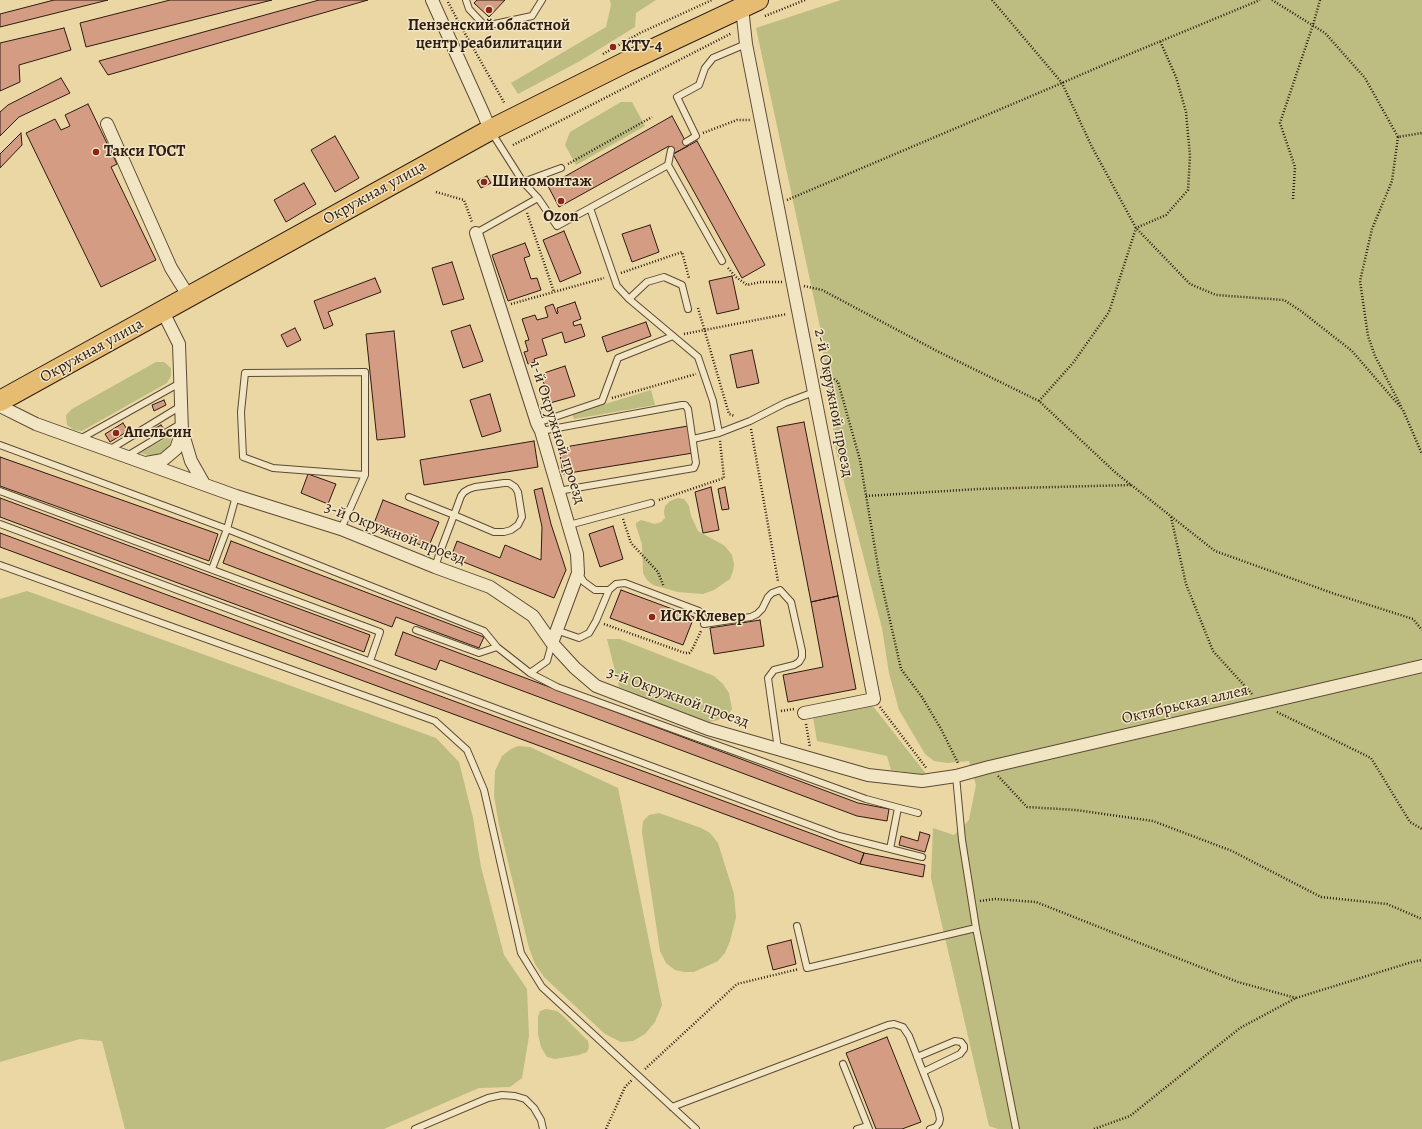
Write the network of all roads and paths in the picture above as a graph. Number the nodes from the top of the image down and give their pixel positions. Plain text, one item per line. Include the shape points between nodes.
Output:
1 (432, 0) edge
2 (447, 0) edge
3 (466, 0) edge
4 (542, 0) edge
5 (806, 0) edge
6 (992, 0) edge
7 (1260, 0) edge
8 (1272, 0) edge
9 (1320, 0) edge
10 (750, 4) edge
11 (1313, 25) junction
12 (746, 38) junction
13 (1160, 41) junction
14 (1062, 84) junction
15 (506, 106) dead end
16 (652, 118) dead end
17 (107, 124) dead end
18 (762, 124) junction
19 (490, 130) junction
20 (1422, 133) edge
21 (696, 136) junction
22 (1398, 137) junction
23 (686, 142) dead end
24 (513, 145) dead end
25 (671, 150) dead end
26 (668, 165) junction
27 (561, 168) joint
28 (523, 182) junction
29 (436, 192) dead end
30 (538, 198) junction
31 (1293, 199) dead end
32 (778, 204) junction
33 (524, 206) junction
34 (590, 208) junction
35 (1136, 228) junction
36 (476, 233) junction
37 (722, 261) joint
38 (613, 275) junction
39 (793, 283) junction
40 (554, 292) junction
41 (189, 298) junction
42 (629, 299) junction
43 (500, 307) junction
44 (688, 309) dead end
45 (163, 312) junction
46 (798, 312) junction
47 (673, 336) junction
48 (808, 359) junction
49 (703, 372) junction
50 (180, 383) junction
51 (814, 392) junction
52 (0, 401) edge
53 (602, 401) junction
54 (1039, 401) junction
55 (0, 406) edge
56 (181, 406) junction
57 (1403, 410) junction
58 (182, 427) junction
59 (539, 427) junction
60 (719, 434) junction
61 (693, 439) junction
62 (80, 440) junction
63 (0, 445) edge
64 (109, 450) junction
65 (1422, 454) edge
66 (126, 456) junction
67 (145, 463) junction
68 (365, 475) junction
69 (204, 484) junction
70 (1132, 485) junction
71 (0, 491) edge
72 (558, 491) junction
73 (236, 496) junction
74 (866, 496) junction
75 (409, 497) dead end
76 (652, 503) joint
77 (621, 511) junction
78 (454, 515) junction
79 (0, 524) edge
80 (569, 525) junction
81 (227, 529) junction
82 (341, 529) junction
83 (0, 565) edge
84 (435, 567) junction
85 (212, 569) junction
86 (578, 573) junction
87 (609, 590) junction
88 (668, 599) junction
89 (596, 621) junction
90 (704, 624) junction
91 (416, 630) dead end
92 (556, 630) junction
93 (1422, 630) edge
94 (552, 643) junction
95 (497, 647) junction
96 (370, 661) junction
97 (1422, 666) edge
98 (530, 673) junction
99 (874, 699) junction
100 (804, 713) dead end
101 (778, 749) junction
102 (989, 767) junction
103 (960, 775) junction
104 (934, 779) junction
105 (898, 808) junction
106 (918, 813) dead end
107 (890, 849) junction
108 (922, 857) dead end
109 (972, 902) junction
110 (1422, 919) edge
111 (797, 926) dead end
112 (976, 928) junction
113 (1422, 960) edge
114 (807, 968) junction
115 (1296, 998) junction
116 (917, 1057) junction
117 (843, 1064) dead end
118 (923, 1072) junction
119 (637, 1076) junction
120 (672, 1107) junction
121 (868, 1127) edge
122 (415, 1129) edge
123 (543, 1129) edge
124 (606, 1129) edge
125 (696, 1129) edge
126 (857, 1129) edge
127 (930, 1129) edge
128 (1016, 1129) edge
129 (1094, 1129) edge

1 - 19 street
2 - 15 path
3 - 4 lane via 469,9 485,26 532,16
5 - 12 path via 759,18
6 - 14 path
7 - 13 path
8 - 11 path
9 - 11 path
10 - 12 street, 2-й Окружной проезд
10 - 19 main road, Окружная улица
11 - 22 path via 1325,33 1365,78
11 - 31 path via 1280,123 1295,167
12 - 18 street, 2-й Окружной проезд
12 - 21 lane via 713,58 705,68 699,85 677,97
12 - 24 path via 732,33
13 - 14 path
13 - 35 path via 1176,77 1186,112 1190,156 1188,190 1166,215
14 - 32 path
14 - 35 path via 1092,147
16 - 27 path
17 - 41 street via 171,268
18 - 21 path via 750,120 737,120
18 - 32 street, 2-й Окружной проезд
19 - 28 lane
19 - 41 main road, Окружная улица
20 - 22 path
21 - 23 lane
22 - 57 path via 1392,181 1372,229 1360,281 1368,336 1375,356
25 - 26 lane
26 - 34 lane
26 - 37 lane
27 - 28 lane
28 - 30 lane
29 - 36 path via 464,200
30 - 33 lane
30 - 34 lane via 556,226
32 - 39 street, 2-й Окружной проезд
33 - 36 lane
33 - 40 path
34 - 38 lane
35 - 54 path via 1109,312 1073,363
35 - 57 path via 1190,284 1216,295 1284,300 1301,311 1352,351
36 - 43 street, 1-й Окружной проезд
37 - 39 path via 736,278 746,285 761,282
38 - 40 path
38 - 42 lane via 617,286
39 - 46 street, 2-й Окружной проезд
39 - 54 path via 822,290
40 - 43 path
41 - 45 main road, Окружная улица
42 - 44 lane via 646,282 664,277 682,285
42 - 47 lane
43 - 59 street, 1-й Окружной проезд
45 - 50 street via 179,344
45 - 52 main road, Окружная улица
46 - 47 path
46 - 48 street, 2-й Окружной проезд
47 - 49 lane via 698,357
47 - 53 lane via 618,358
48 - 51 street, 2-й Окружной проезд
48 - 74 path via 838,382 860,460
49 - 53 path
49 - 60 lane via 714,401
50 - 56 street
50 - 62 lane
51 - 60 lane
51 - 99 street, 2-й Окружной проезд
53 - 59 lane
54 - 70 path
55 - 62 street, 3-й Окружной проезд via 36,424
56 - 58 street
56 - 64 lane
57 - 65 path
58 - 66 lane
58 - 67 street via 176,449 162,460
58 - 69 street via 191,461
59 - 61 lane via 686,405
59 - 72 street, 1-й Окружной проезд
60 - 61 lane
60 - 76 path via 724,478
61 - 72 lane via 696,463 694,468
62 - 64 street, 3-й Окружной проезд
63 - 81 lane
64 - 66 street, 3-й Окружной проезд
66 - 67 street, 3-й Окружной проезд
67 - 69 street, 3-й Окружной проезд
68 - 68 lane via 365,372 245,373 241,412 243,456 273,468
68 - 82 lane
69 - 73 street, 3-й Окружной проезд
70 - 74 path via 978,489
70 - 93 path via 1215,551 1413,619
71 - 85 lane
72 - 80 street, 1-й Окружной проезд
73 - 81 lane
73 - 82 street, 3-й Окружной проезд
74 - 103 path via 900,669 942,729
75 - 78 lane
76 - 77 lane
77 - 80 lane
77 - 88 path via 631,543 658,572
78 - 78 lane via 461,496 470,489 504,483 515,487 518,492 522,517 518,525 511,530 494,532
78 - 84 lane
79 - 96 lane
80 - 86 street, 1-й Окружной проезд via 577,554
81 - 85 lane
81 - 95 lane via 484,631
82 - 84 street, 3-й Окружной проезд
83 - 119 lane via 435,721 467,750 484,790 521,953 542,987
84 - 94 street, 3-й Окружной проезд via 490,587 533,616
85 - 96 lane via 380,632
86 - 87 lane via 584,582 595,590
86 - 92 street, 1-й Окружной проезд
87 - 88 lane via 616,584 626,583
87 - 89 lane
88 - 90 lane via 699,611
89 - 90 path via 685,654 692,650
89 - 92 lane via 589,633 579,638
90 - 101 lane via 757,614 768,597 780,590 791,602 802,657 794,665 774,670 768,678
91 - 95 lane via 479,653
92 - 94 street, 1-й Окружной проезд
94 - 98 lane via 547,661
94 - 101 street, 3-й Окружной проезд via 596,686 708,729
95 - 98 lane
96 - 107 lane via 839,836
97 - 102 street, Октябрьская аллея
98 - 105 lane via 565,690 866,799
99 - 100 street
99 - 104 path
101 - 104 street, 3-й Окружной проезд via 868,775
102 - 103 street, Октябрьская аллея
102 - 110 path via 1027,807 1076,810 1153,821 1232,851 1322,897 1387,904
103 - 104 street, 3-й Окружной проезд
103 - 109 lane via 962,840
105 - 106 lane
105 - 107 lane
107 - 108 lane
109 - 112 lane
109 - 115 path via 995,899 1036,902 1238,982
111 - 114 lane
112 - 114 lane
112 - 128 lane
113 - 115 path
114 - 119 path via 737,984
115 - 129 path via 1240,1028 1130,1116
116 - 118 lane
116 - 118 lane via 955,1041 961,1042 964,1046 960,1054
116 - 120 lane via 903,1027 888,1025
117 - 121 lane
118 - 127 lane via 940,1116 939,1123
119 - 120 lane
119 - 124 path via 626,1086
120 - 125 lane
121 - 126 lane
122 - 123 lane via 488,1098 502,1095 525,1099 534,1108

